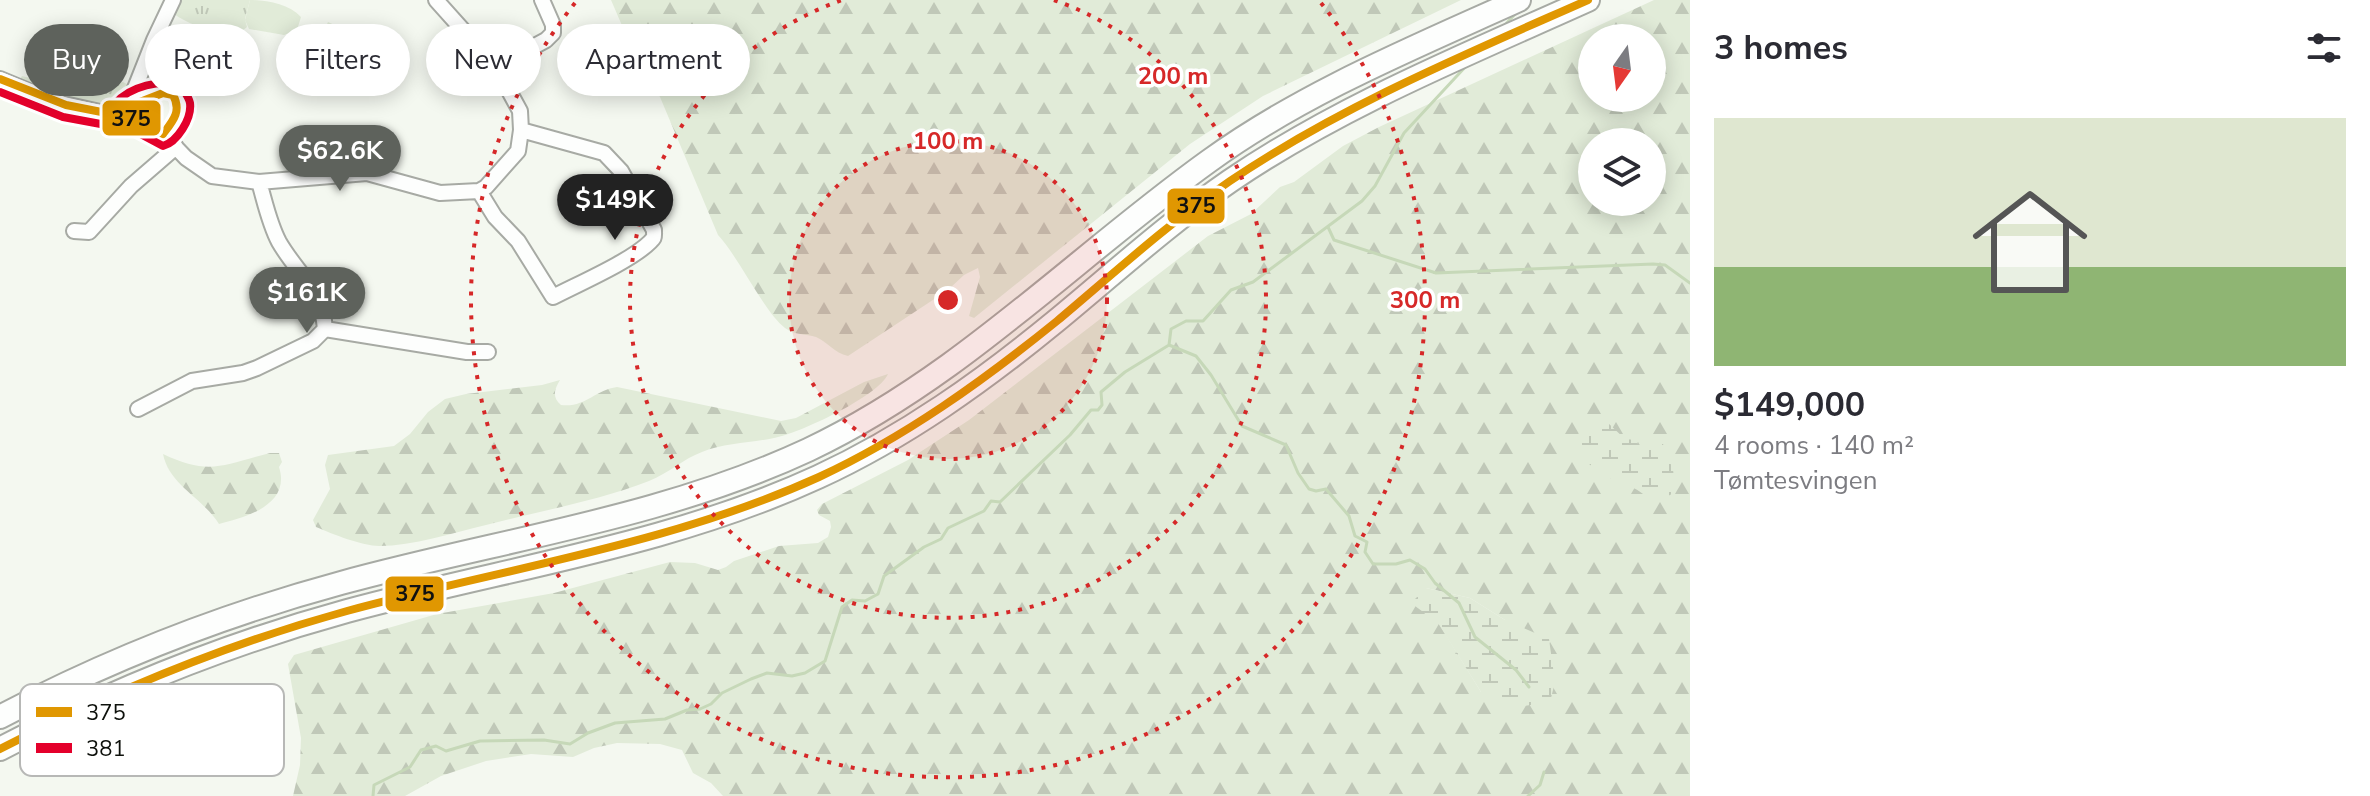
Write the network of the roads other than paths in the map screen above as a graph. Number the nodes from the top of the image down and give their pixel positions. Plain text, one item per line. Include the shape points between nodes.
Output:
1 (173, 0) edge
2 (436, 0) edge
3 (542, 0) edge
4 (1519, 0) edge
5 (1588, 0) edge
6 (457, 24) edge
7 (541, 43) edge
8 (0, 79) edge
9 (512, 96) edge
10 (124, 116) junction
11 (521, 130) junction
12 (176, 147) junction
13 (259, 182) junction
14 (479, 191) junction
15 (74, 231) dead end
16 (325, 329) junction
17 (488, 352) dead end
18 (138, 409) dead end
19 (69, 684) edge
20 (139, 684) edge
21 (20, 707) edge
22 (0, 717) edge
23 (20, 739) edge
24 (0, 749) edge

1 - 10 street
2 - 6 street
3 - 7 street via 553,33
4 - 19 highway via 1365,71 1247,136 1181,182 940,374 811,448 666,504 344,582 244,613
5 - 20 highway via 1378,97 1262,161 1189,211 957,397 824,474 674,531 351,610
8 - 10 street via 55,102
9 - 11 street
10 - 12 street via 152,126
11 - 14 street via 516,155
11 - 14 street via 604,153 621,171 654,238 553,297
12 - 13 street via 212,176
12 - 15 street via 89,232
13 - 14 street via 367,173 440,193
13 - 16 street via 273,229 318,296
16 - 17 street
16 - 18 street via 313,341 257,368 192,381
21 - 22 highway
23 - 24 highway

